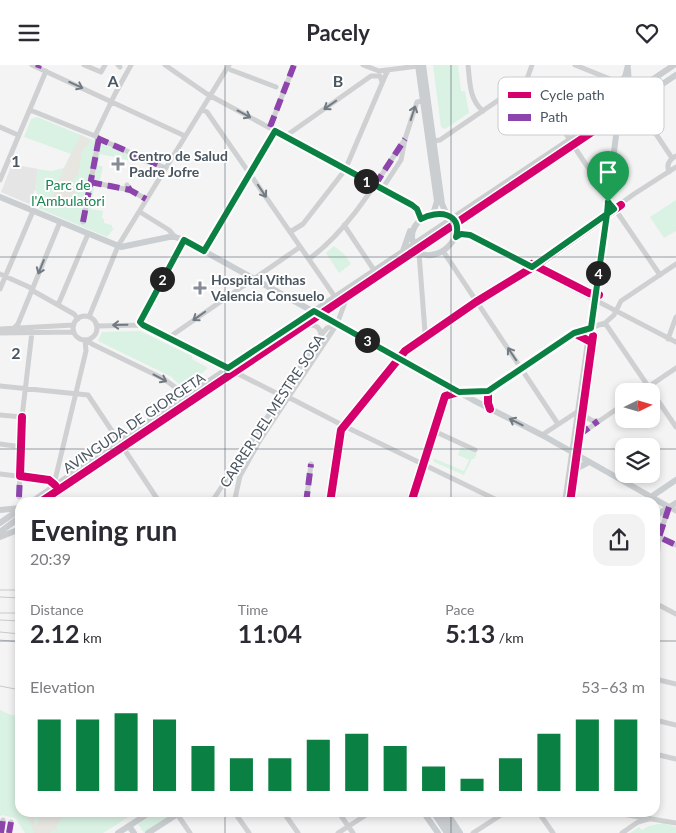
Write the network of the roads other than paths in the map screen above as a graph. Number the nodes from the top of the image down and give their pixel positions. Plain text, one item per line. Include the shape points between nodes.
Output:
1 (32, 65) edge
2 (84, 65) edge
3 (105, 65) edge
4 (131, 65) edge
5 (166, 65) edge
6 (294, 65) edge
7 (420, 65) edge
8 (468, 65) edge
9 (532, 65) edge
10 (575, 65) edge
11 (628, 65) edge
12 (674, 65) edge
13 (229, 66) edge
14 (366, 66) edge
15 (39, 67) edge
16 (122, 68) edge
17 (389, 70) junction
18 (676, 70) edge
19 (46, 71) junction
20 (625, 75) edge
21 (676, 75) edge
22 (528, 77) edge
23 (605, 77) edge
24 (657, 77) edge
25 (369, 78) junction
26 (664, 78) edge
27 (382, 82) junction
28 (664, 83) edge
29 (276, 87) dead end
30 (211, 96) junction
31 (424, 101) junction
32 (498, 101) edge
33 (111, 102) junction
34 (30, 110) junction
35 (203, 110) junction
36 (483, 111) junction
37 (0, 127) edge
38 (273, 129) junction
39 (18, 135) junction
40 (428, 135) junction
41 (571, 135) edge
42 (580, 135) edge
43 (588, 135) edge
44 (616, 135) edge
45 (658, 135) edge
46 (97, 137) junction
47 (185, 137) junction
48 (287, 137) junction
49 (568, 137) joint
50 (405, 139) junction
51 (434, 141) junction
52 (573, 145) junction
53 (674, 157) edge
54 (163, 167) dead end
55 (676, 167) edge
56 (346, 169) junction
57 (669, 172) junction
58 (250, 173) junction
59 (0, 180) edge
60 (610, 180) junction
61 (90, 182) junction
62 (375, 185) junction
63 (382, 189) junction
64 (491, 196) junction
65 (146, 199) junction
66 (1, 200) edge
67 (608, 202) junction
68 (614, 209) junction
69 (33, 211) junction
70 (140, 212) junction
71 (607, 214) junction
72 (431, 215) junction
73 (452, 219) junction
74 (419, 221) junction
75 (60, 222) junction
76 (83, 222) dead end
77 (344, 225) junction
78 (290, 232) junction
79 (88, 234) junction
80 (175, 237) junction
81 (456, 237) junction
82 (184, 240) junction
83 (118, 246) junction
84 (300, 247) junction
85 (416, 249) junction
86 (204, 251) junction
87 (403, 251) junction
88 (443, 251) junction
89 (309, 259) junction
90 (676, 264) edge
91 (532, 267) junction
92 (374, 270) junction
93 (3, 275) edge
94 (660, 275) junction
95 (254, 279) junction
96 (0, 289) edge
97 (32, 290) junction
98 (348, 295) junction
99 (335, 297) junction
100 (594, 300) junction
101 (476, 302) junction
102 (58, 305) junction
103 (616, 311) junction
104 (316, 313) junction
105 (90, 317) junction
106 (676, 317) edge
107 (78, 319) junction
108 (605, 323) junction
109 (96, 324) junction
110 (337, 324) junction
111 (74, 325) junction
112 (142, 325) junction
113 (304, 325) junction
114 (14, 328) junction
115 (591, 328) junction
116 (0, 329) edge
117 (32, 332) junction
118 (74, 332) junction
119 (0, 333) edge
120 (574, 333) junction
121 (321, 335) junction
122 (168, 338) junction
123 (668, 339) junction
124 (88, 340) junction
125 (422, 340) junction
126 (589, 341) junction
127 (676, 342) edge
128 (399, 359) junction
129 (521, 368) junction
130 (676, 368) edge
131 (231, 370) junction
132 (646, 383) edge
133 (655, 383) edge
134 (0, 386) edge
135 (448, 386) junction
136 (25, 388) junction
137 (488, 391) junction
138 (459, 392) junction
139 (76, 393) junction
140 (280, 395) junction
141 (187, 396) junction
142 (445, 396) junction
143 (195, 397) junction
144 (288, 397) junction
145 (660, 403) edge
146 (490, 409) junction
147 (615, 410) edge
148 (577, 411) junction
149 (0, 415) edge
150 (22, 417) junction
151 (598, 421) junction
152 (558, 424) junction
153 (344, 426) junction
154 (676, 427) edge
155 (434, 431) junction
156 (542, 435) junction
157 (579, 435) dead end
158 (121, 444) junction
159 (0, 445) edge
160 (22, 447) junction
161 (475, 450) dead end
162 (572, 453) junction
163 (239, 461) junction
164 (589, 462) junction
165 (424, 463) junction
166 (311, 464) dead end
167 (246, 465) junction
168 (234, 469) junction
169 (570, 472) junction
170 (242, 473) junction
171 (0, 474) edge
172 (20, 476) junction
173 (676, 480) edge
174 (55, 485) junction
175 (19, 497) dead end
176 (38, 497) edge
177 (47, 497) edge
178 (156, 497) edge
179 (215, 497) edge
180 (236, 497) edge
181 (307, 497) edge
182 (331, 497) edge
183 (412, 497) edge
184 (491, 497) edge
185 (566, 497) edge
186 (650, 497) joint
187 (660, 502) edge
188 (676, 503) edge
189 (669, 507) junction
190 (15, 509) edge
191 (0, 510) edge
192 (676, 511) edge
193 (15, 512) edge
194 (660, 513) edge
195 (15, 519) edge
196 (1, 521) edge
197 (15, 521) edge
198 (660, 528) edge
199 (15, 531) edge
200 (0, 532) edge
201 (0, 537) edge
202 (660, 537) edge
203 (676, 545) edge
204 (660, 605) edge
205 (676, 613) edge
206 (660, 680) edge
207 (676, 684) edge
208 (660, 721) edge
209 (676, 725) edge
210 (660, 755) edge
211 (676, 759) edge
212 (143, 817) edge
213 (172, 817) edge
214 (180, 817) edge
215 (238, 817) edge
216 (287, 817) edge
217 (342, 817) edge
218 (363, 817) edge
219 (427, 817) edge
220 (437, 817) edge
221 (443, 817) edge
222 (450, 817) edge
223 (498, 817) edge
224 (542, 817) edge
225 (643, 817) edge
226 (656, 819) junction
227 (3, 820) dead end
228 (11, 821) dead end
229 (676, 823) edge
230 (129, 826) junction
231 (348, 826) junction
232 (1, 833) edge
233 (9, 833) edge
234 (118, 833) edge
235 (134, 833) edge
236 (148, 833) edge
237 (190, 833) edge
238 (249, 833) edge
239 (298, 833) edge
240 (338, 833) edge
241 (353, 833) edge
242 (438, 833) edge
243 (447, 833) edge
244 (453, 833) edge
245 (460, 833) edge
246 (473, 833) edge
247 (553, 833) edge
248 (622, 833) edge

1 - 15 street
2 - 3 street via 100,72
4 - 16 street
5 - 30 street
6 - 38 street
7 - 17 street
7 - 31 main road
7 - 51 main road
8 - 36 street via 473,99
9 - 22 street
10 - 23 street
11 - 20 main road
12 - 24 main road
13 - 29 street
13 - 30 street
14 - 17 street via 379,71
14 - 25 street
15 - 19 street
16 - 33 street
17 - 27 street
18 - 26 main road
19 -> 33 street
19 - 34 street
21 - 28 main road
25 - 27 street via 378,75
25 -> 48 street
27 - 56 street
30 - 35 street
30 -> 38 street
31 - 40 main road
50 -> 31 street via 417,102
32 - 36 street
33 - 46 street
33 - 47 street
34 - 39 street
34 - 46 street
35 - 47 street
35 - 58 street
36 - 51 street
37 - 39 street
38 - 48 street
38 - 58 street
39 - 59 street
40 - 51 street
40 - 72 main road via 437,201
41 - 49 main road
42 - 64 main road
43 - 52 main road
44 - 60 main road
45 - 53 street
46 - 54 street
46 - 61 street
47 - 65 street
48 - 56 street
49 - 64 main road via 502,182
50 - 62 street
50 - 63 street via 401,160
51 - 73 main road via 442,204
52 - 60 street via 599,184 604,186
52 - 64 main road
53 - 57 street via 668,164
55 - 57 street
56 - 62 street
56 - 78 street via 303,224
57 - 68 street
58 -> 78 street
58 - 86 street
60 - 67 main road
61 - 65 street via 128,188
61 - 76 street
62 - 63 street
62 - 77 street
63 - 74 street via 415,207
64 - 73 main road
65 - 70 street
66 - 69 main road
67 - 68 street
67 - 71 main road
68 - 71 street
68 - 94 street
69 - 75 main road
69 - 93 street
70 - 80 street via 170,230
70 - 83 street
71 - 91 street
71 - 100 main road
72 - 73 main road via 439,213
72 - 74 main road
73 - 81 main road via 457,229
73 - 85 main road
74 - 85 main road via 412,232
74 - 87 main road via 410,232
75 - 79 main road
75 -> 97 street
77 - 89 street via 326,246
77 - 92 street
78 - 84 street
79 - 83 main road
79 - 102 street
80 - 82 main road
80 - 83 main road
81 - 88 main road
81 - 91 street via 470,235
82 - 86 main road
82 - 112 street via 141,319
83 - 105 street
84 - 89 street
84 - 95 street
85 - 87 main road
85 - 88 main road via 431,255
85 - 98 main road
85 - 125 street via 425,332
86 - 95 main road
87 - 92 main road
88 - 101 street
89 - 99 street
90 - 94 street
91 - 100 street
91 - 101 street
92 - 99 main road
93 - 96 street
93 - 97 street
94 - 103 street via 621,301
95 - 104 main road
95 -> 122 street
97 - 102 street
97 - 114 street
98 - 104 main road
98 - 110 street, CARRER DEL MESTRE SOSA
99 - 104 main road
100 - 103 street
100 - 115 main road
101 - 125 street
129 -> 101 street
102 - 107 street
103 - 108 street
103 - 123 street
104 - 110 main road
104 - 113 main road, AVINGUDA DE GIORGETA
104 - 131 main road, AVINGUDA DE GIORGETA
105 - 107 street
105 - 109 street
106 - 123 street
107 - 111 street
108 - 115 street
108 - 132 street
112 -> 109 street
109 - 124 street via 97,330
110 - 121 street, CARRER DEL MESTRE SOSA via 326,328
110 - 128 main road
110 - 144 street, CARRER DEL MESTRE SOSA
111 - 114 street
111 - 118 street
112 - 122 street
113 - 121 street via 314,325
113 - 131 main road, AVINGUDA DE GIORGETA
114 - 116 street
115 - 120 street
115 - 126 main road
117 - 118 street
117 - 119 street
117 - 136 street
118 - 124 street
120 - 126 street
120 - 129 street
121 - 140 street, CARRER DEL MESTRE SOSA
122 - 131 street
123 - 127 street
124 - 139 street
124 -> 141 street via 164,379
125 - 128 street
126 - 148 main road
128 - 135 main road
128 - 153 street
129 - 137 street
129 - 152 street
130 - 133 street
131 - 140 street
131 - 141 main road, AVINGUDA DE GIORGETA
131 - 143 main road, AVINGUDA DE GIORGETA
134 - 136 street
135 - 138 main road
135 - 142 street
136 - 139 street
136 - 150 street
137 - 138 street
137 - 146 street
138 - 142 street
138 - 146 main road
139 - 158 street via 88,395
139 - 174 street
140 - 144 street
140 - 163 street, CARRER DEL MESTRE SOSA
141 - 143 street
141 - 158 main road, AVINGUDA DE GIORGETA
142 - 155 street
143 - 158 main road, AVINGUDA DE GIORGETA
144 - 153 street
144 - 167 street, CARRER DEL MESTRE SOSA
145 - 154 street
156 -> 146 main road
147 - 151 street
148 - 151 street
148 - 152 street
148 - 162 main road
149 - 150 street
150 - 160 street
151 - 157 street
152 - 156 street
153 - 165 street
153 - 182 street
155 - 161 street
155 - 165 street
156 - 162 main road
158 - 174 main road, AVINGUDA DE GIORGETA
158 - 177 main road, AVINGUDA DE GIORGETA
158 - 178 street
159 - 160 street
160 - 172 street
162 - 164 main road
162 - 169 main road
163 - 167 street
163 - 168 street, CARRER DEL MESTRE SOSA
164 - 169 main road
164 - 186 main road
165 - 183 street
165 - 184 street
166 - 181 street
167 - 170 street, CARRER DEL MESTRE SOSA
168 - 170 street
168 - 179 street, CARRER DEL MESTRE SOSA
169 - 185 main road
170 - 180 street, CARRER DEL MESTRE SOSA
171 - 172 street
172 - 174 street via 49,480
172 - 175 street
173 - 186 main road
174 - 176 main road, AVINGUDA DE GIORGETA
187 - 189 main road
188 - 189 main road
189 - 192 street
189 - 194 main road
189 - 198 street
190 - 191 main road
193 - 196 main road
195 - 196 main road
197 - 200 main road
199 - 201 main road
202 - 203 street
204 - 205 street
206 - 207 street
208 - 209 street
210 - 211 street
212 - 230 main road
213 - 236 main road
214 - 237 street
215 - 238 street
216 - 239 street
217 - 231 street
218 - 231 street
219 - 242 main road
220 - 243 main road
221 - 244 main road
222 - 245 main road
223 - 246 street
224 - 247 street
225 - 226 street
226 - 229 street
226 - 248 street via 641,821
227 - 232 street
228 - 233 street
230 - 234 main road
230 - 235 main road
231 - 240 street
231 - 241 street

